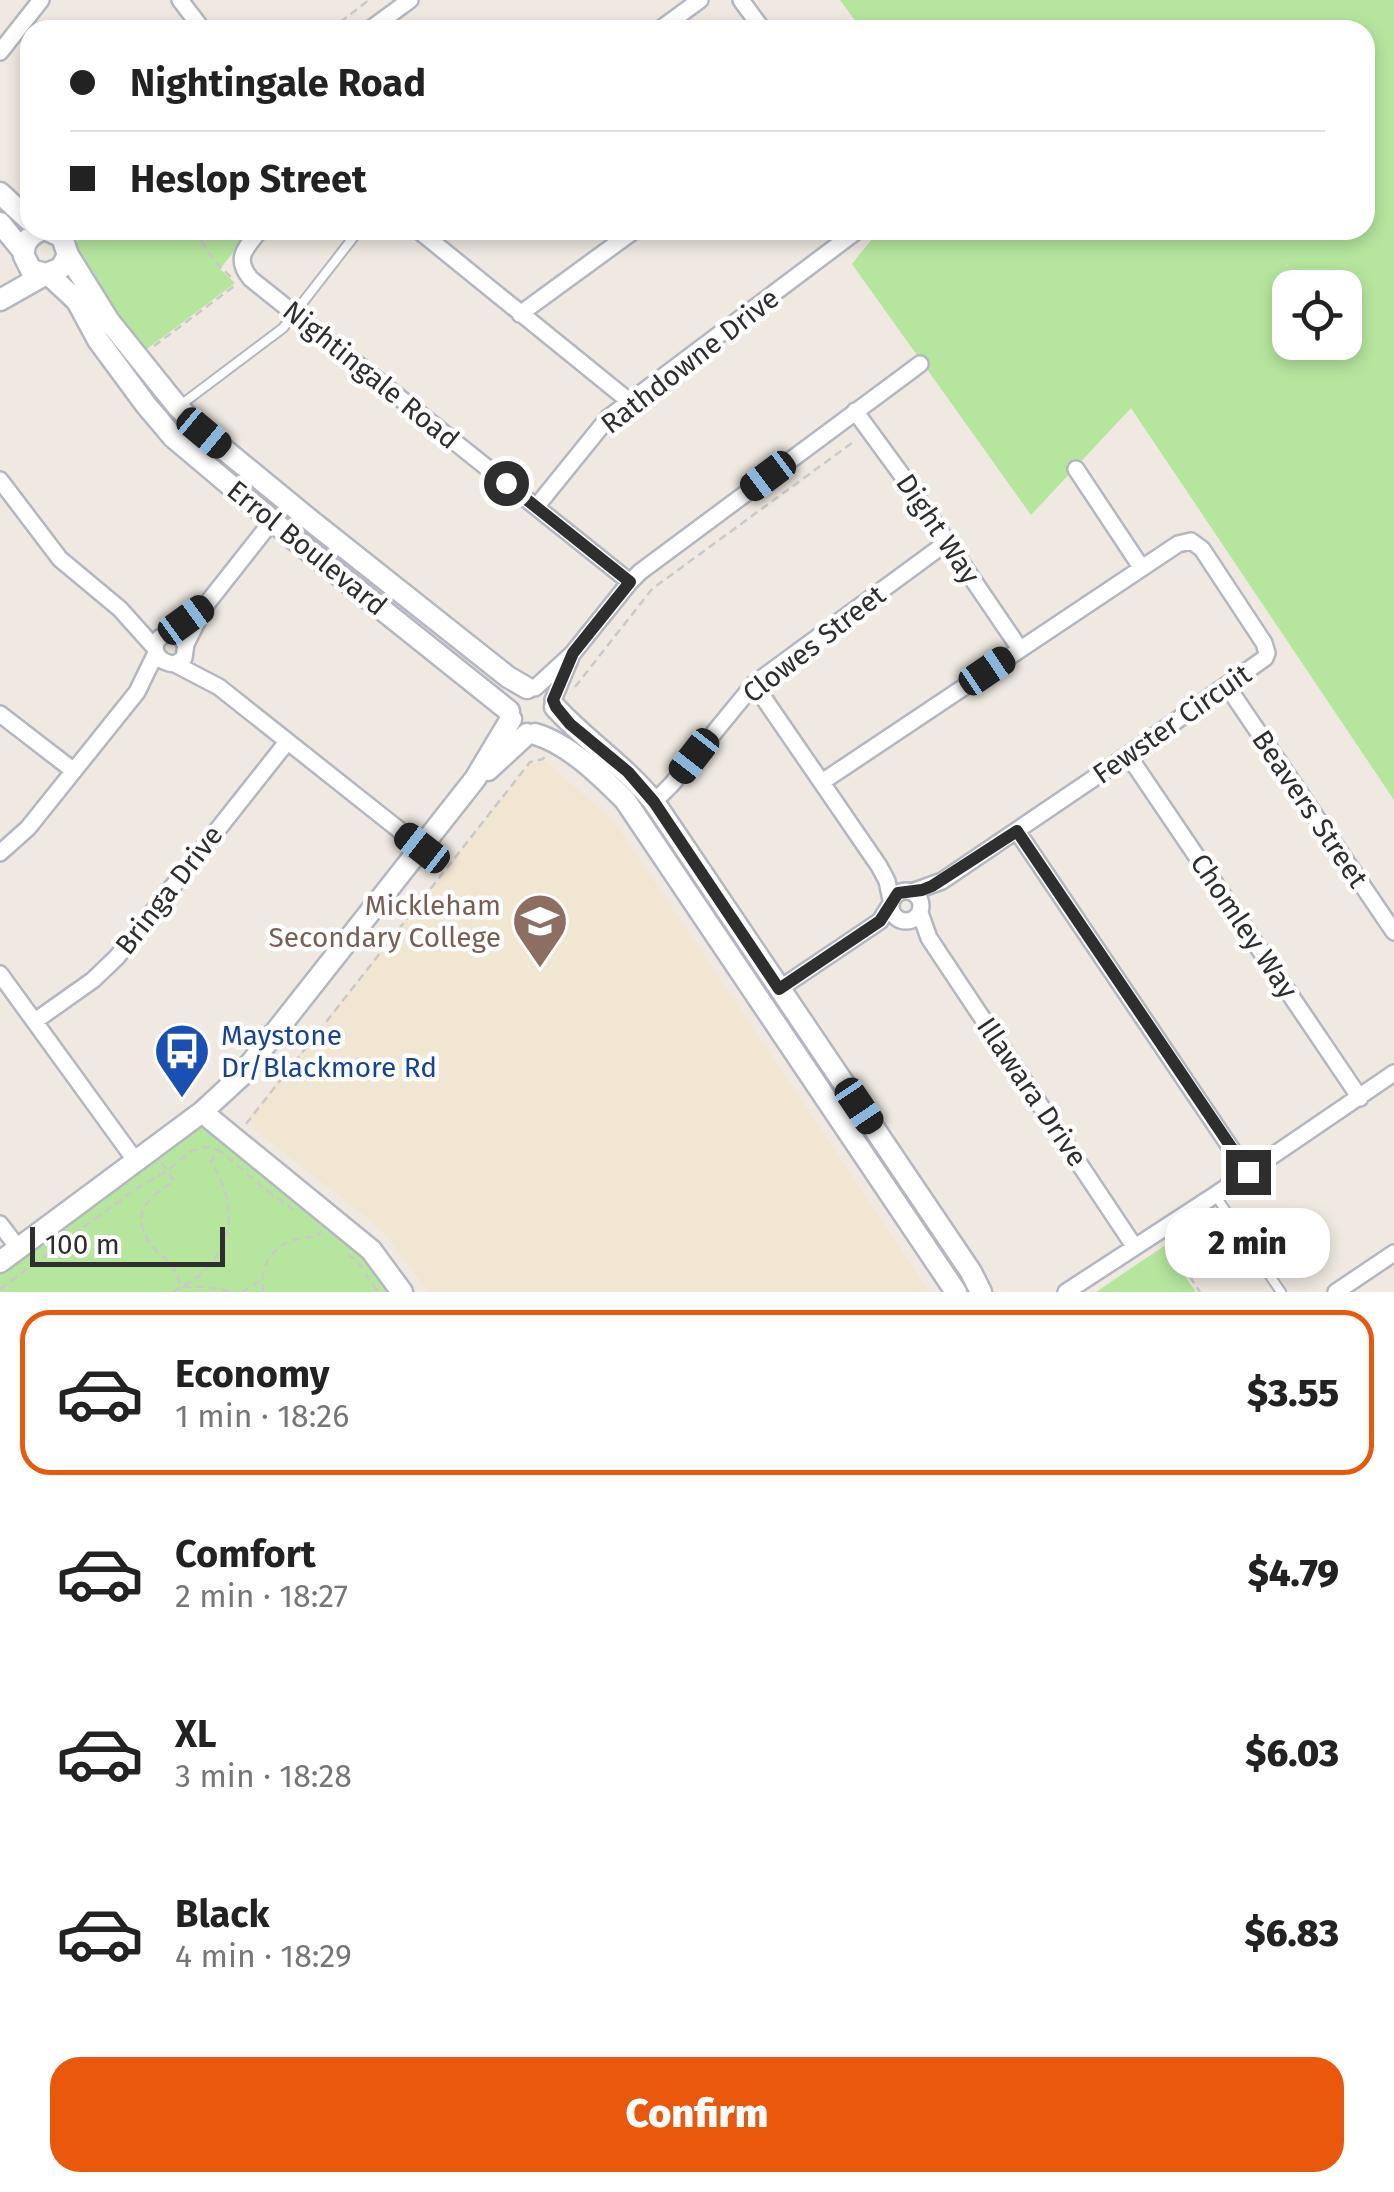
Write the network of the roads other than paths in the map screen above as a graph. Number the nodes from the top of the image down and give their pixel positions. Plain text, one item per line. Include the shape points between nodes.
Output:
1 (180, 0) edge
2 (410, 0) edge
3 (700, 0) edge
4 (388, 6) edge
5 (195, 20) edge
6 (673, 20) edge
7 (20, 23) edge
8 (0, 52) edge
9 (0, 193) edge
10 (20, 212) edge
11 (0, 223) edge
12 (29, 240) edge
13 (252, 240) edge
14 (351, 240) edge
15 (430, 240) edge
16 (620, 240) edge
17 (847, 240) edge
18 (72, 241) edge
19 (23, 254) junction
20 (47, 274) junction
21 (0, 289) edge
22 (0, 300) edge
23 (294, 314) junction
24 (520, 314) junction
25 (920, 364) dead end
26 (629, 401) junction
27 (178, 408) junction
28 (855, 411) junction
29 (1076, 470) dead end
30 (0, 480) edge
31 (536, 507) junction
32 (272, 522) junction
33 (946, 543) junction
34 (1141, 567) junction
35 (630, 582) junction
36 (205, 606) junction
37 (120, 609) junction
38 (169, 633) junction
39 (187, 646) junction
40 (1020, 648) junction
41 (156, 650) junction
42 (172, 664) junction
43 (754, 684) junction
44 (1227, 686) junction
45 (219, 687) junction
46 (137, 692) junction
47 (548, 695) junction
48 (0, 714) edge
49 (510, 715) junction
50 (531, 734) junction
51 (286, 742) junction
52 (1128, 755) junction
53 (74, 771) junction
54 (474, 779) junction
55 (822, 782) junction
56 (654, 802) junction
57 (1017, 831) junction
58 (422, 848) junction
59 (0, 853) edge
60 (879, 866) junction
61 (942, 881) junction
62 (910, 891) junction
63 (891, 903) junction
64 (912, 916) junction
65 (1394, 932) edge
66 (860, 934) junction
67 (0, 974) edge
68 (779, 989) junction
69 (35, 1021) junction
70 (1394, 1073) edge
71 (1360, 1098) junction
72 (202, 1112) junction
73 (143, 1154) junction
74 (1248, 1172) junction
75 (1215, 1195) junction
76 (0, 1224) edge
77 (1134, 1246) junction
78 (19, 1249) junction
79 (1394, 1253) edge
80 (0, 1262) edge
81 (402, 1292) edge
82 (956, 1292) edge
83 (981, 1292) edge
84 (1066, 1292) edge
85 (1281, 1292) edge
86 (1336, 1292) edge

1 - 5 street
2 - 4 street
3 - 6 street
7 - 8 street
9 - 10 street
11 - 19 street
12 - 19 street
13 - 23 street, Nightingale Road via 242,266
14 - 23 lane
15 - 24 street
16 - 24 street
17 - 26 street, Rathdowne Drive
18 - 20 street via 61,268
18 - 27 street, Errol Boulevard via 109,320
19 - 20 street via 32,270
19 - 21 street
20 - 22 street
20 - 32 street, Errol Boulevard via 76,301 173,437
23 - 27 lane
23 - 31 street, Nightingale Road
24 - 26 street
25 - 28 street
26 - 31 street, Rathdowne Drive
27 - 47 street, Errol Boulevard via 508,677
28 - 33 street, Dight Way
28 - 35 street
29 - 34 street
30 - 37 street via 60,559
31 - 35 street, Nightingale Road
32 - 36 street
32 - 49 street, Errol Boulevard
33 - 40 street, Dight Way
33 - 43 street, Clowes Street
34 - 40 street, Fewster Circuit
34 - 44 street, Fewster Circuit via 1185,541 1202,549 1267,648 1266,658
35 - 47 street
36 - 38 street
36 - 39 street
37 - 38 street
37 - 41 street
38 - 39 street
38 - 41 street via 158,639
39 - 42 street via 184,658
39 - 45 street
40 - 55 street, Fewster Circuit
41 - 42 street
41 - 46 street
42 - 45 street
42 - 46 street
43 - 55 street
43 - 56 street, Clowes Street
44 - 52 street, Fewster Circuit
44 - 65 street, Beavers Street
45 - 51 street
46 - 53 street
47 - 49 street via 515,696
47 - 50 street via 556,714 549,728
47 - 56 street, Errol Boulevard
48 - 53 street
49 - 50 street via 514,726
49 - 54 street
50 - 54 street
50 - 82 street via 548,738 625,800
51 - 58 street
51 - 69 street, Bringa Drive via 117,957
52 - 57 street, Fewster Circuit
52 - 71 street, Chomley Way
53 - 59 street
54 - 58 street
55 - 60 street
56 - 68 street, Errol Boulevard
57 - 61 street, Fewster Circuit
57 - 74 street
58 - 72 street via 240,1077
60 - 62 street
60 - 63 street
61 - 62 street, Fewster Circuit
61 - 64 street, Fewster Circuit
62 - 63 street
62 - 64 street via 920,898
63 - 64 street via 893,915
63 - 66 street
64 - 66 street
64 - 77 street, Illawara Drive
66 - 68 street
67 - 69 street
68 - 83 street, Errol Boulevard
69 - 73 street
70 - 71 street
71 - 74 street
72 - 73 street
72 - 81 street via 227,1144 371,1250
73 - 78 street
74 - 75 street
75 - 77 street
75 - 85 lane
76 - 78 street
77 - 84 street
78 - 80 street
79 - 86 street

